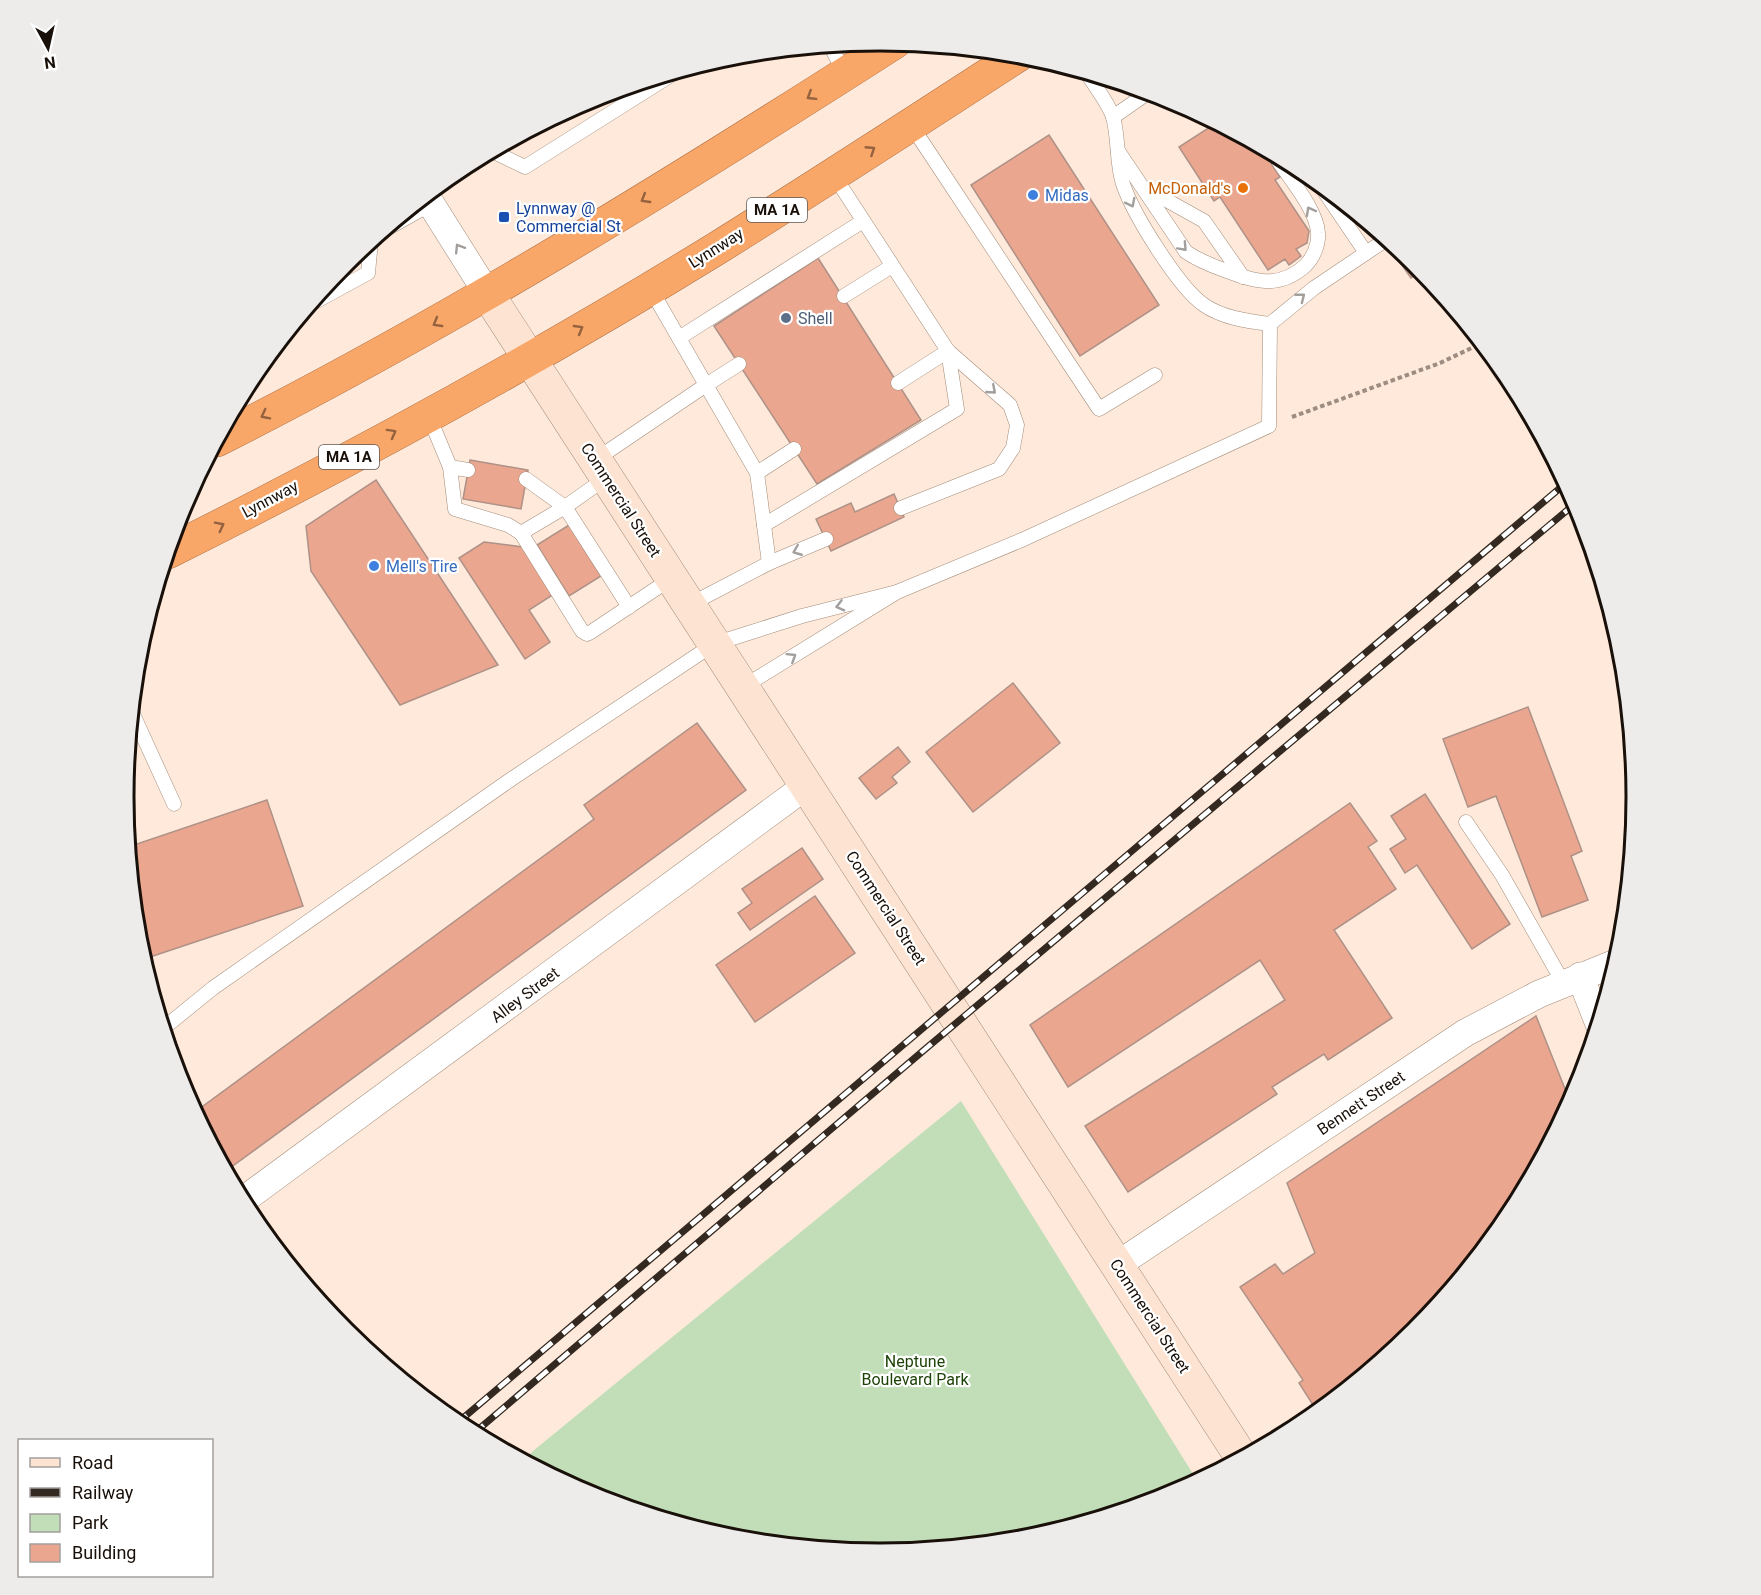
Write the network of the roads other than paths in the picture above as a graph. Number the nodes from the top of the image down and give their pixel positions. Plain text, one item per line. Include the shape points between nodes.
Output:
1 (882, 51) edge
2 (834, 53) edge
3 (1008, 62) edge
4 (845, 74) junction
5 (1093, 82) edge
6 (651, 88) edge
7 (1140, 98) edge
8 (1113, 117) junction
9 (910, 124) junction
10 (1116, 147) junction
11 (501, 155) edge
12 (1284, 170) edge
13 (833, 174) junction
14 (1141, 186) junction
15 (430, 202) edge
16 (1332, 203) edge
17 (863, 221) junction
18 (1381, 243) edge
19 (1366, 253) junction
20 (370, 254) edge
21 (892, 266) junction
22 (1243, 278) junction
23 (650, 288) junction
24 (487, 293) junction
25 (330, 294) edge
26 (844, 296) dead end
27 (1270, 324) junction
28 (679, 338) junction
29 (948, 351) junction
30 (528, 358) junction
31 (739, 364) dead end
32 (1155, 375) dead end
33 (898, 383) dead end
34 (706, 385) junction
35 (428, 414) junction
36 (229, 434) edge
37 (794, 449) dead end
38 (450, 467) junction
39 (601, 469) junction
40 (468, 470) dead end
41 (757, 473) junction
42 (526, 479) dead end
43 (566, 507) junction
44 (901, 508) dead end
45 (764, 525) junction
46 (521, 533) junction
47 (826, 539) dead end
48 (178, 547) edge
49 (769, 563) junction
50 (672, 578) junction
51 (897, 592) junction
52 (689, 605) junction
53 (629, 607) junction
54 (714, 644) junction
55 (743, 687) junction
56 (138, 725) edge
57 (806, 786) junction
58 (174, 804) dead end
59 (1466, 822) dead end
60 (1608, 966) edge
61 (1572, 980) junction
62 (1594, 1016) edge
63 (170, 1023) edge
64 (250, 1196) edge
65 (1117, 1265) junction
66 (1238, 1452) edge

1 - 4 highway
2 - 4 lane
3 - 9 highway, Lynnway / MA 1A
4 -> 24 highway
5 - 8 lane
6 - 11 lane via 525,167
7 - 8 lane
8 - 10 lane
13 -> 9 highway, Lynnway / MA 1A
9 - 32 lane via 1099,409
10 - 14 lane
10 -> 27 lane via 1132,205 1192,295 1216,312
22 -> 12 lane via 1266,283 1289,278 1308,264 1317,243 1318,232 1311,212
13 - 17 lane
13 - 23 highway, Lynnway / MA 1A
14 - 22 lane via 1204,221
14 -> 22 lane via 1186,252
24 -> 15 street
16 - 19 lane
17 - 21 lane
17 - 28 lane
18 - 19 lane
27 -> 19 lane
20 - 25 lane via 368,273
21 - 26 lane
21 - 29 lane
23 - 28 lane
30 -> 23 highway, Lynnway / MA 1A
24 - 30 main road
24 -> 36 highway via 372,360
27 - 51 lane via 1269,426
28 - 34 lane
29 - 33 lane
29 -> 44 lane via 1010,405 1017,425 1014,448 999,469
29 - 45 lane via 957,409
30 - 35 highway, Lynnway / MA 1A
30 - 39 main road, Commercial Street
31 - 34 lane
34 - 39 lane
34 - 41 lane
35 - 38 lane
48 -> 35 highway, Lynnway / MA 1A
37 - 41 lane
38 - 40 lane
38 - 46 lane via 454,509 508,525
39 - 43 lane
39 - 50 main road, Commercial Street
41 - 45 lane
42 - 43 lane
43 - 46 lane
43 - 53 lane
45 - 49 lane
46 - 53 lane via 582,631 591,632
47 -> 49 lane
49 - 52 lane
50 - 52 main road, Commercial Street
50 - 53 lane
51 -> 54 lane
55 -> 51 lane
52 - 54 main road, Commercial Street
54 - 55 main road, Commercial Street
54 - 63 lane via 500,787 213,988
55 - 57 main road, Commercial Street
56 - 58 lane
57 - 64 street, Alley Street
57 - 65 main road, Commercial Street
59 - 61 lane
60 - 61 street, Bennett Street
61 - 62 street
61 - 65 street, Bennett Street via 1465,1033
65 - 66 main road, Commercial Street

